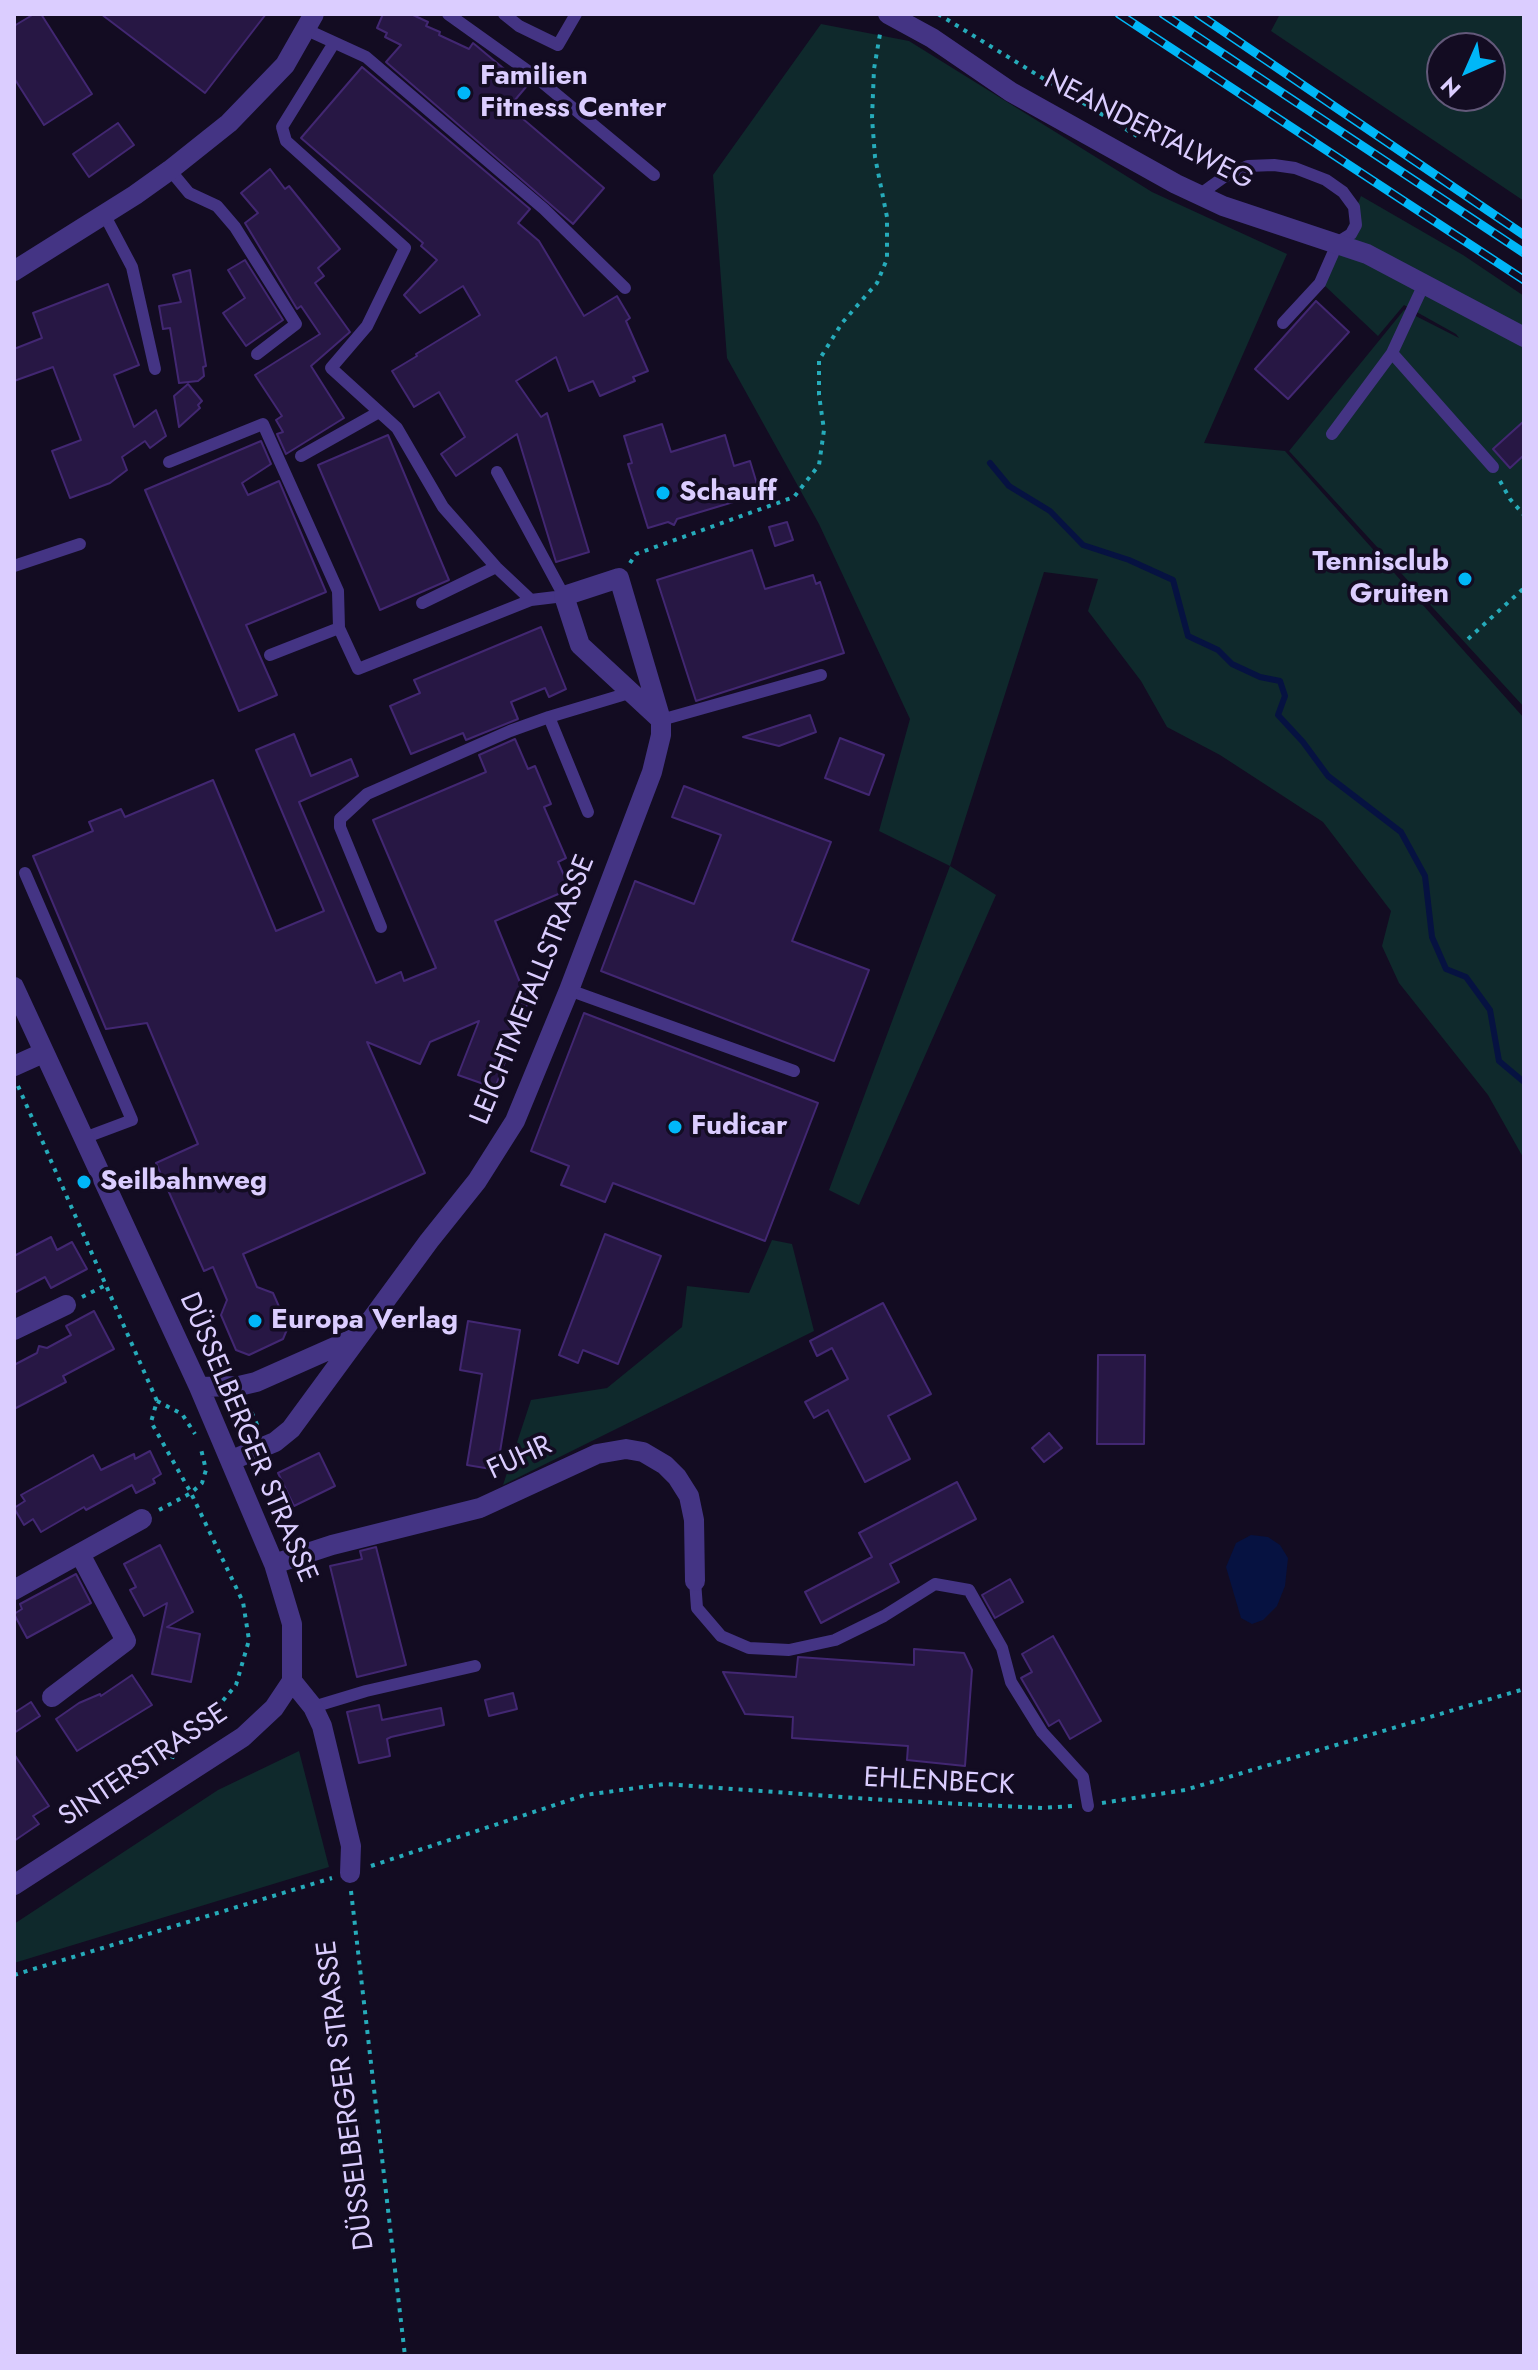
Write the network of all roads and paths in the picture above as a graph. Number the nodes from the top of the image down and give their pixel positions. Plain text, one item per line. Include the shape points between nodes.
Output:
1 (448, 14) edge
2 (504, 14) edge
3 (576, 14) edge
4 (938, 14) edge
5 (885, 21) edge
6 (310, 22) edge
7 (334, 43) junction
8 (1147, 142) dead end
9 (170, 170) junction
10 (654, 175) dead end
11 (1199, 195) junction
12 (104, 214) junction
13 (1338, 242) junction
14 (14, 271) edge
15 (1424, 284) junction
16 (625, 288) dead end
17 (1283, 323) dead end
18 (1524, 337) edge
19 (1392, 353) junction
20 (257, 354) dead end
21 (155, 369) dead end
22 (379, 412) junction
23 (1332, 434) dead end
24 (301, 456) dead end
25 (169, 462) dead end
26 (1493, 467) joint
27 (497, 472) dead end
28 (1524, 515) edge
29 (80, 544) dead end
30 (14, 566) edge
31 (496, 567) junction
32 (619, 578) junction
33 (1524, 588) edge
34 (564, 596) junction
35 (531, 600) junction
36 (422, 603) dead end
37 (339, 628) junction
38 (1468, 639) dead end
39 (270, 655) dead end
40 (821, 675) dead end
41 (629, 693) junction
42 (549, 717) junction
43 (661, 720) junction
44 (588, 812) dead end
45 (25, 873) dead end
46 (381, 927) dead end
47 (14, 987) edge
48 (569, 990) junction
49 (43, 1053) junction
50 (14, 1066) edge
51 (794, 1071) dead end
52 (14, 1076) edge
53 (84, 1138) junction
54 (66, 1305) dead end
55 (14, 1330) edge
56 (357, 1337) junction
57 (199, 1387) junction
58 (157, 1401) junction
59 (232, 1460) junction
60 (191, 1493) junction
61 (142, 1519) joint
62 (80, 1554) junction
63 (274, 1564) junction
64 (695, 1581) joint
65 (14, 1590) edge
66 (475, 1666) dead end
67 (292, 1681) junction
68 (1524, 1689) edge
69 (52, 1697) dead end
70 (313, 1707) junction
71 (168, 1769) dead end
72 (1088, 1806) junction
73 (350, 1873) junction
74 (16, 1880) edge
75 (14, 1975) edge
76 (405, 2356) edge

1 - 10 lane via 532,74
2 - 3 lane via 558,45
4 - 8 path
5 - 11 street, NEANDERTALWEG via 932,38 1011,92
5 - 32 path via 874,69 872,118 887,217 887,259 877,283 819,360 824,430 819,465 794,497 636,554
6 - 7 lane
6 - 9 street via 260,94
7 - 16 lane via 366,57 544,209
7 - 22 lane via 282,127 286,141 405,248 367,326 331,368
9 - 12 street
9 - 20 lane via 189,193 217,206 235,227 296,324
11 - 13 street, NEANDERTALWEG
11 - 13 lane via 1248,166 1295,168 1326,180 1354,207 1356,225
12 - 14 street
12 - 21 lane via 132,267
13 - 15 street, NEANDERTALWEG
13 - 17 lane via 1326,274
15 - 18 street, NEANDERTALWEG
15 - 19 lane
19 - 23 lane
19 - 26 lane
22 - 24 lane
22 - 31 lane via 397,428 443,507
25 - 37 lane via 263,424 338,591
26 - 28 path
27 - 34 lane
29 - 30 lane
31 - 35 lane
31 - 36 lane
32 - 34 street
32 - 43 street, LEICHTMETALLSTRASSE
33 - 38 path
34 - 35 lane
34 - 41 street via 580,645
35 - 37 lane via 358,669
37 - 39 lane
40 - 43 lane
41 - 42 lane
41 - 43 street
42 - 44 lane
42 - 46 lane via 367,794 340,819
43 - 48 street, LEICHTMETALLSTRASSE via 652,772
45 - 53 lane via 132,1120
47 - 49 street, DÜSSELBERGER STRASSE
48 - 51 lane
48 - 56 street, LEICHTMETALLSTRASSE via 507,1135
49 - 50 street
49 - 53 street, DÜSSELBERGER STRASSE
52 - 58 path
53 - 57 street, DÜSSELBERGER STRASSE
54 - 55 street
56 - 57 street, LEICHTMETALLSTRASSE via 256,1382
56 - 59 street, LEICHTMETALLSTRASSE via 291,1429 275,1442
57 - 59 street, DÜSSELBERGER STRASSE
58 - 60 path via 151,1422
58 - 60 path via 182,1414 197,1438 206,1475
59 - 63 street, DÜSSELBERGER STRASSE
60 - 61 path
60 - 71 path via 243,1602 249,1640 236,1685 215,1710 180,1736
61 - 62 street
62 - 65 street
62 - 69 street via 126,1641
63 - 64 street, FUHR via 480,1508 597,1454 626,1449 665,1465 689,1496
63 - 67 street, DÜSSELBERGER STRASSE via 292,1624
64 - 72 lane via 697,1608 721,1636 749,1648 789,1650 835,1640 935,1584 969,1590 1002,1648 1011,1682 1042,1732 1083,1777
66 - 70 lane
67 - 70 street
67 - 74 street, SINTERSTRASSE via 274,1708 243,1737
68 - 72 path, EHLENBECK via 1185,1790
70 - 73 street via 351,1846
72 - 73 path, EHLENBECK via 979,1805 665,1784 585,1795
73 - 75 path, EHLENBECK
73 - 76 path, DÜSSELBERGER STRASSE

